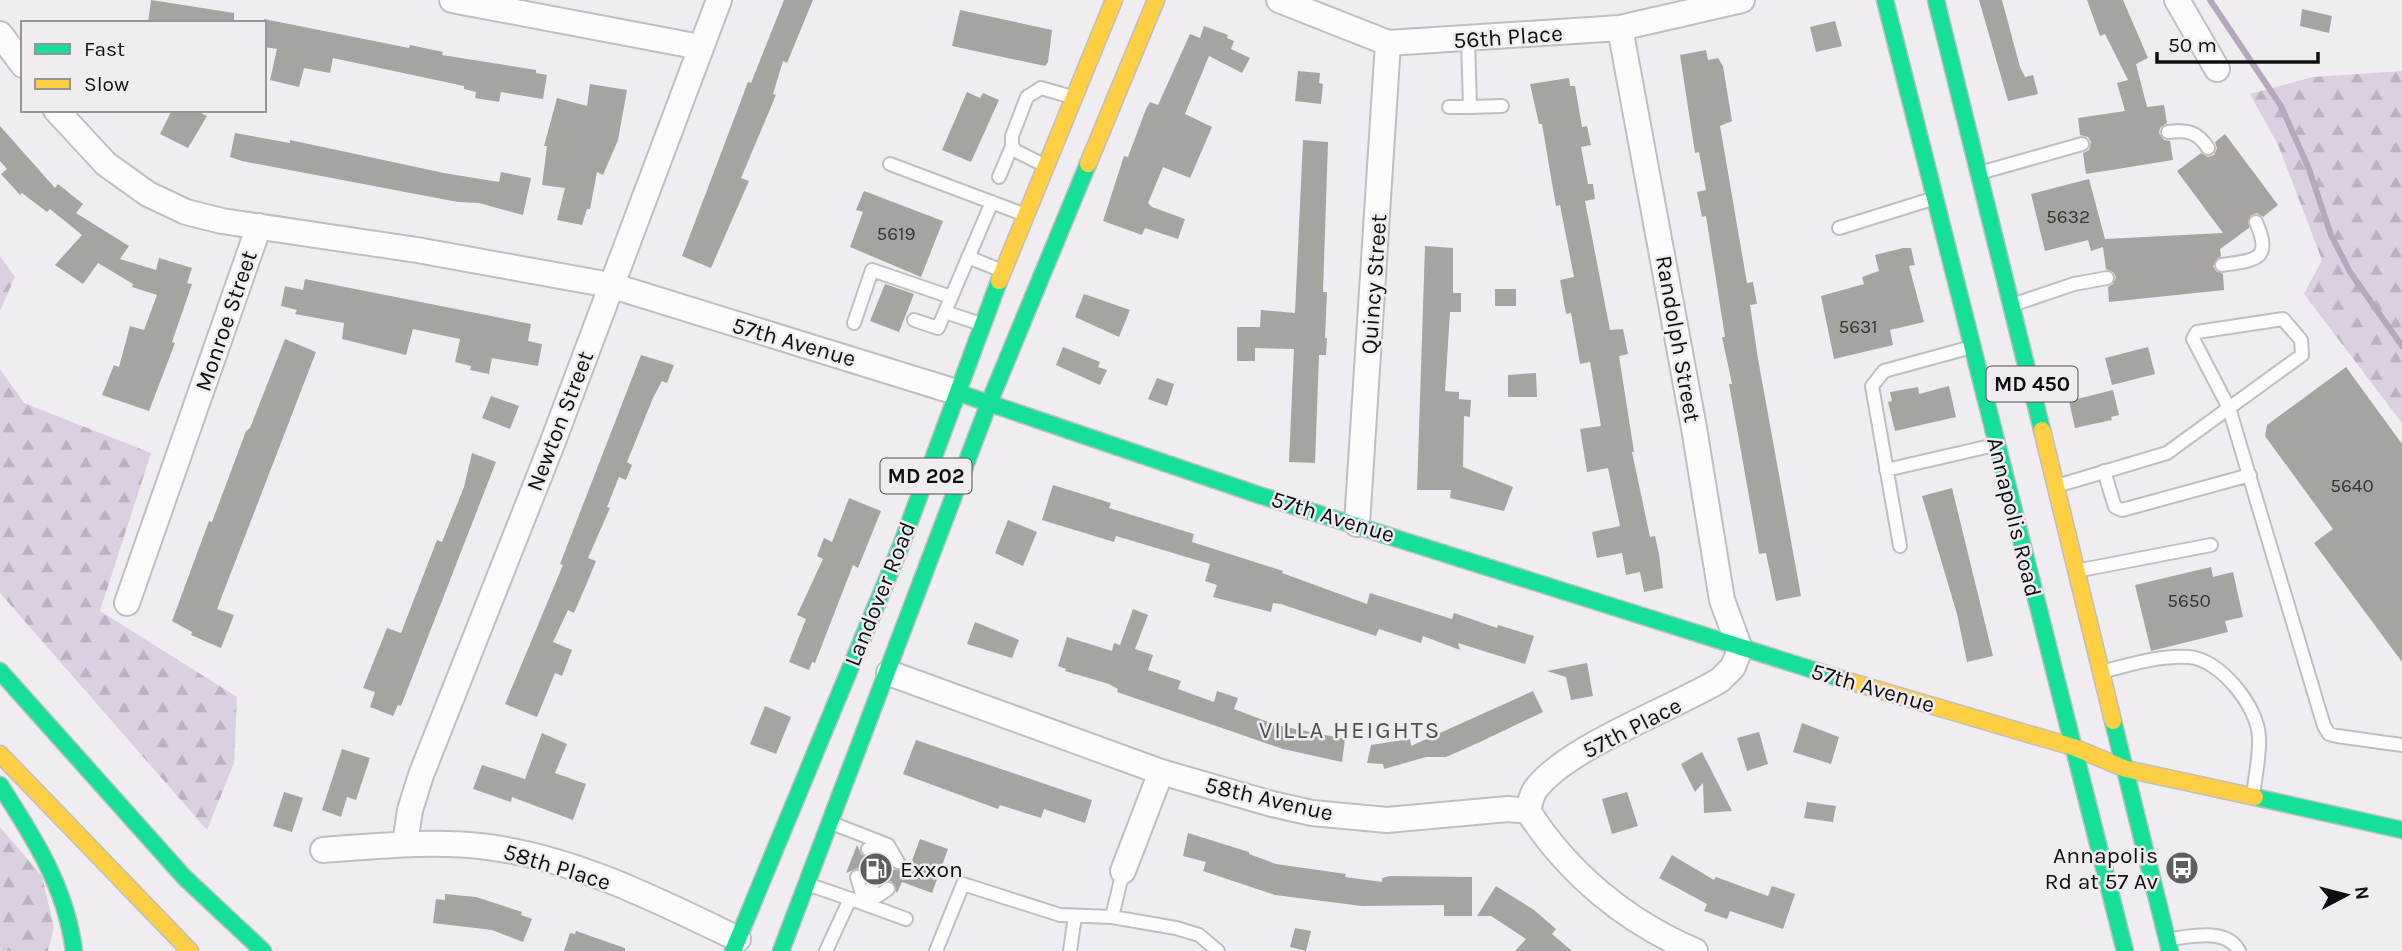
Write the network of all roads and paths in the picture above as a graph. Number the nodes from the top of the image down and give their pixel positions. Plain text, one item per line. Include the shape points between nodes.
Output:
1 (452, 0) edge
2 (719, 0) edge
3 (1109, 0) edge
4 (1114, 0) edge
5 (1156, 0) edge
6 (1279, 0) edge
7 (1742, 0) edge
8 (1885, 0) edge
9 (1936, 0) edge
10 (2177, 0) edge
11 (1620, 28) junction
12 (0, 34) edge
13 (1468, 40) junction
14 (1388, 43) junction
15 (701, 47) junction
16 (21, 62) edge
17 (2217, 69) dead end
18 (1076, 98) junction
19 (1502, 106) dead end
20 (1449, 107) dead end
21 (1470, 107) junction
22 (58, 112) edge
23 (2168, 132) dead end
24 (2082, 144) dead end
25 (1012, 146) junction
26 (2207, 148) dead end
27 (890, 164) dead end
28 (1047, 167) junction
29 (1979, 173) junction
30 (999, 177) dead end
31 (1936, 198) junction
32 (992, 202) junction
33 (1026, 215) junction
34 (2256, 222) dead end
35 (259, 226) junction
36 (1839, 228) dead end
37 (968, 257) junction
38 (2222, 265) dead end
39 (1003, 271) junction
40 (2107, 278) dead end
41 (610, 285) junction
42 (951, 297) junction
43 (2012, 305) junction
44 (945, 312) junction
45 (914, 320) dead end
46 (855, 323) dead end
47 (982, 325) junction
48 (1972, 347) junction
49 (956, 392) junction
50 (989, 403) junction
51 (2229, 408) junction
52 (1996, 445) junction
53 (1886, 470) junction
54 (2104, 471) junction
55 (2250, 475) junction
56 (2057, 485) junction
57 (1357, 524) junction
58 (2211, 545) dead end
59 (1900, 546) dead end
60 (2077, 571) junction
61 (127, 603) dead end
62 (1740, 649) junction
63 (0, 671) edge
64 (2102, 672) junction
65 (889, 673) junction
66 (2398, 742) edge
67 (2073, 747) junction
68 (0, 754) edge
69 (2126, 769) junction
70 (1161, 772) junction
71 (0, 785) edge
72 (2253, 796) junction
73 (1528, 811) junction
74 (830, 823) junction
75 (2402, 830) edge
76 (405, 844) junction
77 (868, 849) dead end
78 (323, 850) dead end
79 (886, 850) junction
80 (898, 862) dead end
81 (1123, 871) joint
82 (857, 877) dead end
83 (807, 883) junction
84 (873, 884) dead end
85 (888, 889) dead end
86 (850, 899) junction
87 (865, 904) junction
88 (1075, 916) junction
89 (1112, 916) junction
90 (906, 919) dead end
91 (735, 945) edge
92 (2169, 945) edge
93 (74, 951) edge
94 (190, 951) edge
95 (263, 951) edge
96 (782, 951) edge
97 (826, 951) edge
98 (936, 951) edge
99 (1070, 951) edge
100 (1219, 951) edge
101 (1695, 951) edge
102 (2125, 951) edge
103 (2239, 951) edge

1 - 15 street
2 - 15 street, Newton Street
3 - 4 lane
4 - 18 main road, Landover Road / MD 202
5 - 50 main road, Landover Road / MD 202
6 - 14 street, 56th Place
7 - 11 street, 56th Place
8 - 31 main road, Annapolis Road / MD 450
9 - 29 main road, MD 450
10 - 17 street
11 - 13 street, 56th Place
11 - 62 street, Randolph Street via 1722,600
12 - 16 street
13 - 14 street, 56th Place
13 - 21 lane
14 - 57 street, Quincy Street
15 - 41 street, Newton Street
18 - 25 lane via 1041,88 1031,92
18 - 28 main road, Landover Road / MD 202
19 - 21 lane
20 - 21 lane
22 - 35 street, Monroe Street via 106,164 148,194 186,212
23 - 26 lane via 2185,130 2200,136
24 - 29 lane
25 - 28 lane
25 - 30 lane
27 - 32 lane
28 - 33 main road, Landover Road / MD 202
29 - 43 main road, MD 450
31 - 36 lane
31 - 48 main road, Annapolis Road / MD 450
32 - 33 lane
32 - 37 lane
33 - 39 main road, Landover Road / MD 202
34 - 38 lane via 2264,247 2260,256
35 - 41 street, 57th Avenue
35 - 61 street, Monroe Street
37 - 39 lane
37 - 42 lane
39 - 47 main road, Landover Road / MD 202
40 - 43 lane
41 - 49 street, 57th Avenue
41 - 76 street, Newton Street via 421,775
42 - 44 lane
42 - 46 lane via 872,270
43 - 56 main road, MD 450
44 - 45 lane via 938,328
44 - 47 lane
47 - 49 main road, Landover Road / MD 202
48 - 52 main road, Annapolis Road / MD 450
48 - 53 lane via 1884,371 1872,386
49 - 50 main road, 57th Avenue
49 - 91 main road, Landover Road / MD 202 via 900,548
50 - 57 main road, 57th Avenue
50 - 65 main road, Landover Road / MD 202
51 - 51 lane via 2302,355 2301,340 2283,319 2197,332 2193,339
51 - 54 lane via 2167,453
51 - 55 lane
52 - 53 lane
52 - 67 main road, Annapolis Road / MD 450
53 - 59 lane
54 - 55 lane via 2115,507 2122,510
54 - 56 lane
55 - 66 lane via 2324,726 2337,736
56 - 60 main road, MD 450
57 - 62 main road, 57th Avenue
58 - 60 lane
60 - 64 main road, MD 450
62 - 67 main road, 57th Avenue
62 - 73 street, 57th Place via 1734,667 1720,680 1573,758 1545,778 1533,792
63 - 95 main road via 184,877
64 - 69 main road, MD 450
64 - 72 lane via 2155,659 2192,657 2229,677 2246,698 2259,735
65 - 70 street, 58th Avenue
65 - 74 main road, Landover Road / MD 202
67 - 69 main road, 57th Avenue
67 - 102 main road, Annapolis Road / MD 450
68 - 94 main road
69 - 72 main road, 57th Avenue
69 - 92 main road, MD 450
70 - 73 street, 58th Avenue via 1312,813 1387,820
70 - 81 street
71 - 93 main road via 53,869 69,911
72 - 75 main road, 57th Avenue
73 - 101 street via 1588,883 1622,911
74 - 79 lane
74 - 83 main road, Landover Road / MD 202
76 - 78 street, 58th Place
76 - 91 street, 58th Place via 486,846 521,852 592,875
77 - 79 lane
79 - 80 lane
81 - 89 lane
82 - 87 lane
83 - 86 lane
83 - 96 main road, Landover Road / MD 202
84 - 87 lane
85 - 87 lane
86 - 87 lane
86 - 97 lane
87 - 90 lane
88 - 89 lane
88 - 98 lane via 963,884
88 - 99 lane
89 - 100 lane via 1199,935
92 - 103 lane via 2217,936

